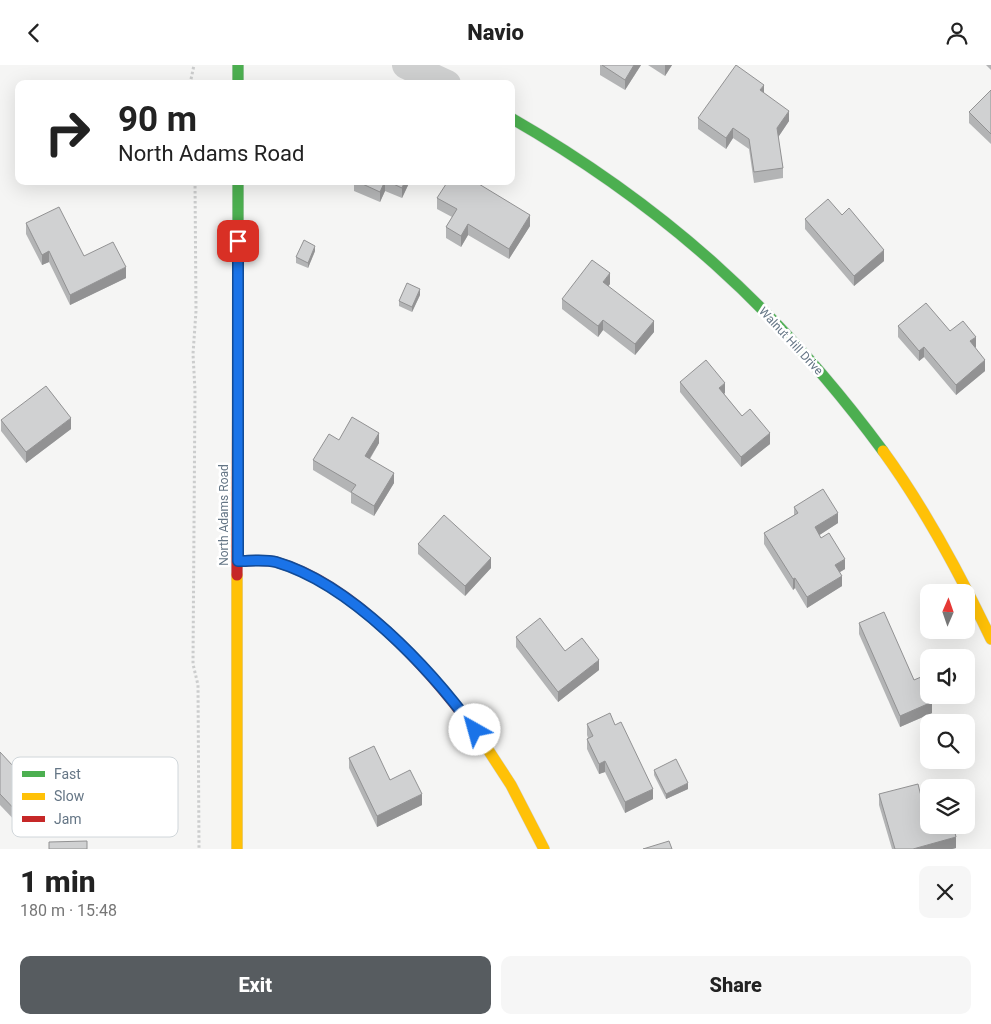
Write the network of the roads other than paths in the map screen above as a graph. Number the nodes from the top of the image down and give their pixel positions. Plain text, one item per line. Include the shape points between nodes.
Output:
1 (238, 65) edge
2 (406, 65) edge
3 (238, 80) edge
4 (438, 80) edge
5 (515, 119) edge
6 (238, 185) edge
7 (238, 561) junction
8 (991, 639) edge
9 (237, 849) edge
10 (544, 849) edge

1 - 3 street
2 - 4 street
5 - 8 street, Walnut Hill Drive via 665,220 779,325 845,402 900,475 939,538
6 - 7 street, North Adams Road
7 - 9 street, North Adams Road
7 - 10 street via 274,561 321,582 406,649 483,741 522,804

